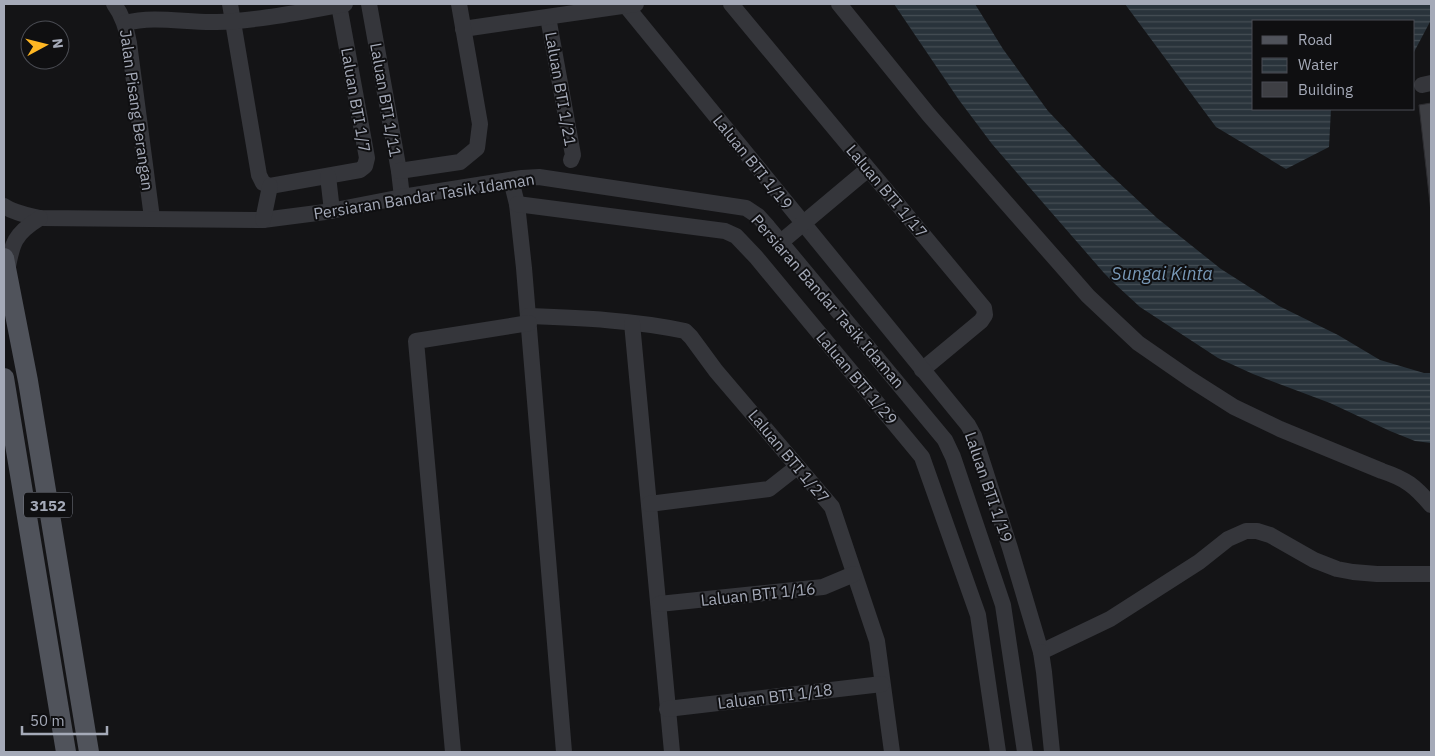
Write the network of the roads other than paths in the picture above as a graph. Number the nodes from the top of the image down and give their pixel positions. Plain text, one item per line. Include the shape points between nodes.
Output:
1 (114, 4) edge
2 (230, 4) edge
3 (342, 4) edge
4 (369, 4) edge
5 (458, 4) edge
6 (732, 4) edge
7 (839, 4) edge
8 (631, 5) edge
9 (548, 17) junction
10 (234, 21) junction
11 (125, 23) junction
12 (463, 29) junction
13 (571, 160) dead end
14 (868, 169) junction
15 (399, 171) junction
16 (328, 176) junction
17 (511, 180) junction
18 (270, 186) junction
19 (402, 197) junction
20 (517, 204) junction
21 (4, 206) edge
22 (332, 211) junction
23 (40, 218) junction
24 (152, 218) junction
25 (263, 220) junction
26 (803, 224) junction
27 (781, 242) junction
28 (6, 265) edge
29 (529, 320) junction
30 (632, 323) junction
31 (922, 370) junction
32 (4, 378) edge
33 (797, 466) junction
34 (649, 504) junction
35 (1431, 505) edge
36 (854, 574) junction
37 (1431, 574) edge
38 (659, 604) junction
39 (1041, 652) junction
40 (882, 684) junction
41 (667, 709) junction
42 (66, 752) edge
43 (89, 752) edge
44 (453, 752) edge
45 (564, 752) edge
46 (672, 752) edge
47 (892, 752) edge
48 (998, 752) edge
49 (1025, 752) edge
50 (1052, 752) edge

1 - 11 street, Jalan Pisang Berangan
2 - 10 street
3 - 10 street
3 - 16 street, Laluan BTI 1/7 via 367,158 360,170
4 - 15 street, Laluan BTI 1/11
5 - 12 street
6 - 14 street, Laluan BTI 1/17
7 - 35 street via 929,116 1088,296 1138,343 1234,406 1398,476 1411,484
8 - 9 street
8 - 26 street, Laluan BTI 1/19
9 - 12 street
9 - 13 street, Laluan BTI 1/21 via 573,155
10 - 11 street via 151,19
10 - 18 street via 259,175 263,183
11 - 24 street, Jalan Pisang Berangan
12 - 15 street via 480,124 477,148 460,162
14 - 26 street
14 - 31 street, Laluan BTI 1/17 via 984,308 985,315 981,321
15 - 19 street, Laluan BTI 1/11
16 - 18 street, Laluan BTI 1/7
16 - 22 street
17 - 19 street, Persiaran Bandar Tasik Idaman
17 - 20 street
17 - 27 street, Persiaran Bandar Tasik Idaman via 539,177 746,208 758,216
18 - 25 street
19 - 22 street, Persiaran Bandar Tasik Idaman
20 - 29 street
20 - 48 street, Laluan BTI 1/29 via 725,231 736,236 756,257 922,457 978,615
21 - 23 street, Persiaran Bandar Tasik Idaman
22 - 25 street, Persiaran Bandar Tasik Idaman
23 - 24 street, Persiaran Bandar Tasik Idaman
23 - 28 street via 25,227 15,239
24 - 25 street, Persiaran Bandar Tasik Idaman
26 - 27 street
26 - 31 street, Laluan BTI 1/19
27 - 49 street, Persiaran Bandar Tasik Idaman via 945,440 1003,605
28 - 43 main road, 3152
29 - 30 street, Laluan BTI 1/27 via 571,318
29 - 44 street, Laluan BTI 1/27 via 416,341
29 - 45 street
30 - 33 street, Laluan BTI 1/27 via 684,331
30 - 34 street
31 - 39 street, Laluan BTI 1/19 via 974,436
32 - 42 main road, 3152
33 - 34 street via 769,489
33 - 36 street, Laluan BTI 1/27 via 832,507
34 - 38 street
36 - 38 street, Laluan BTI 1/16 via 823,587
36 - 40 street, Laluan BTI 1/27 via 877,641
37 - 39 street via 1376,574 1337,569 1270,536 1246,531 1228,539 1199,562 1110,619
38 - 41 street
39 - 50 street, Laluan BTI 1/19
40 - 41 street, Laluan BTI 1/18
40 - 47 street, Laluan BTI 1/27
41 - 46 street

